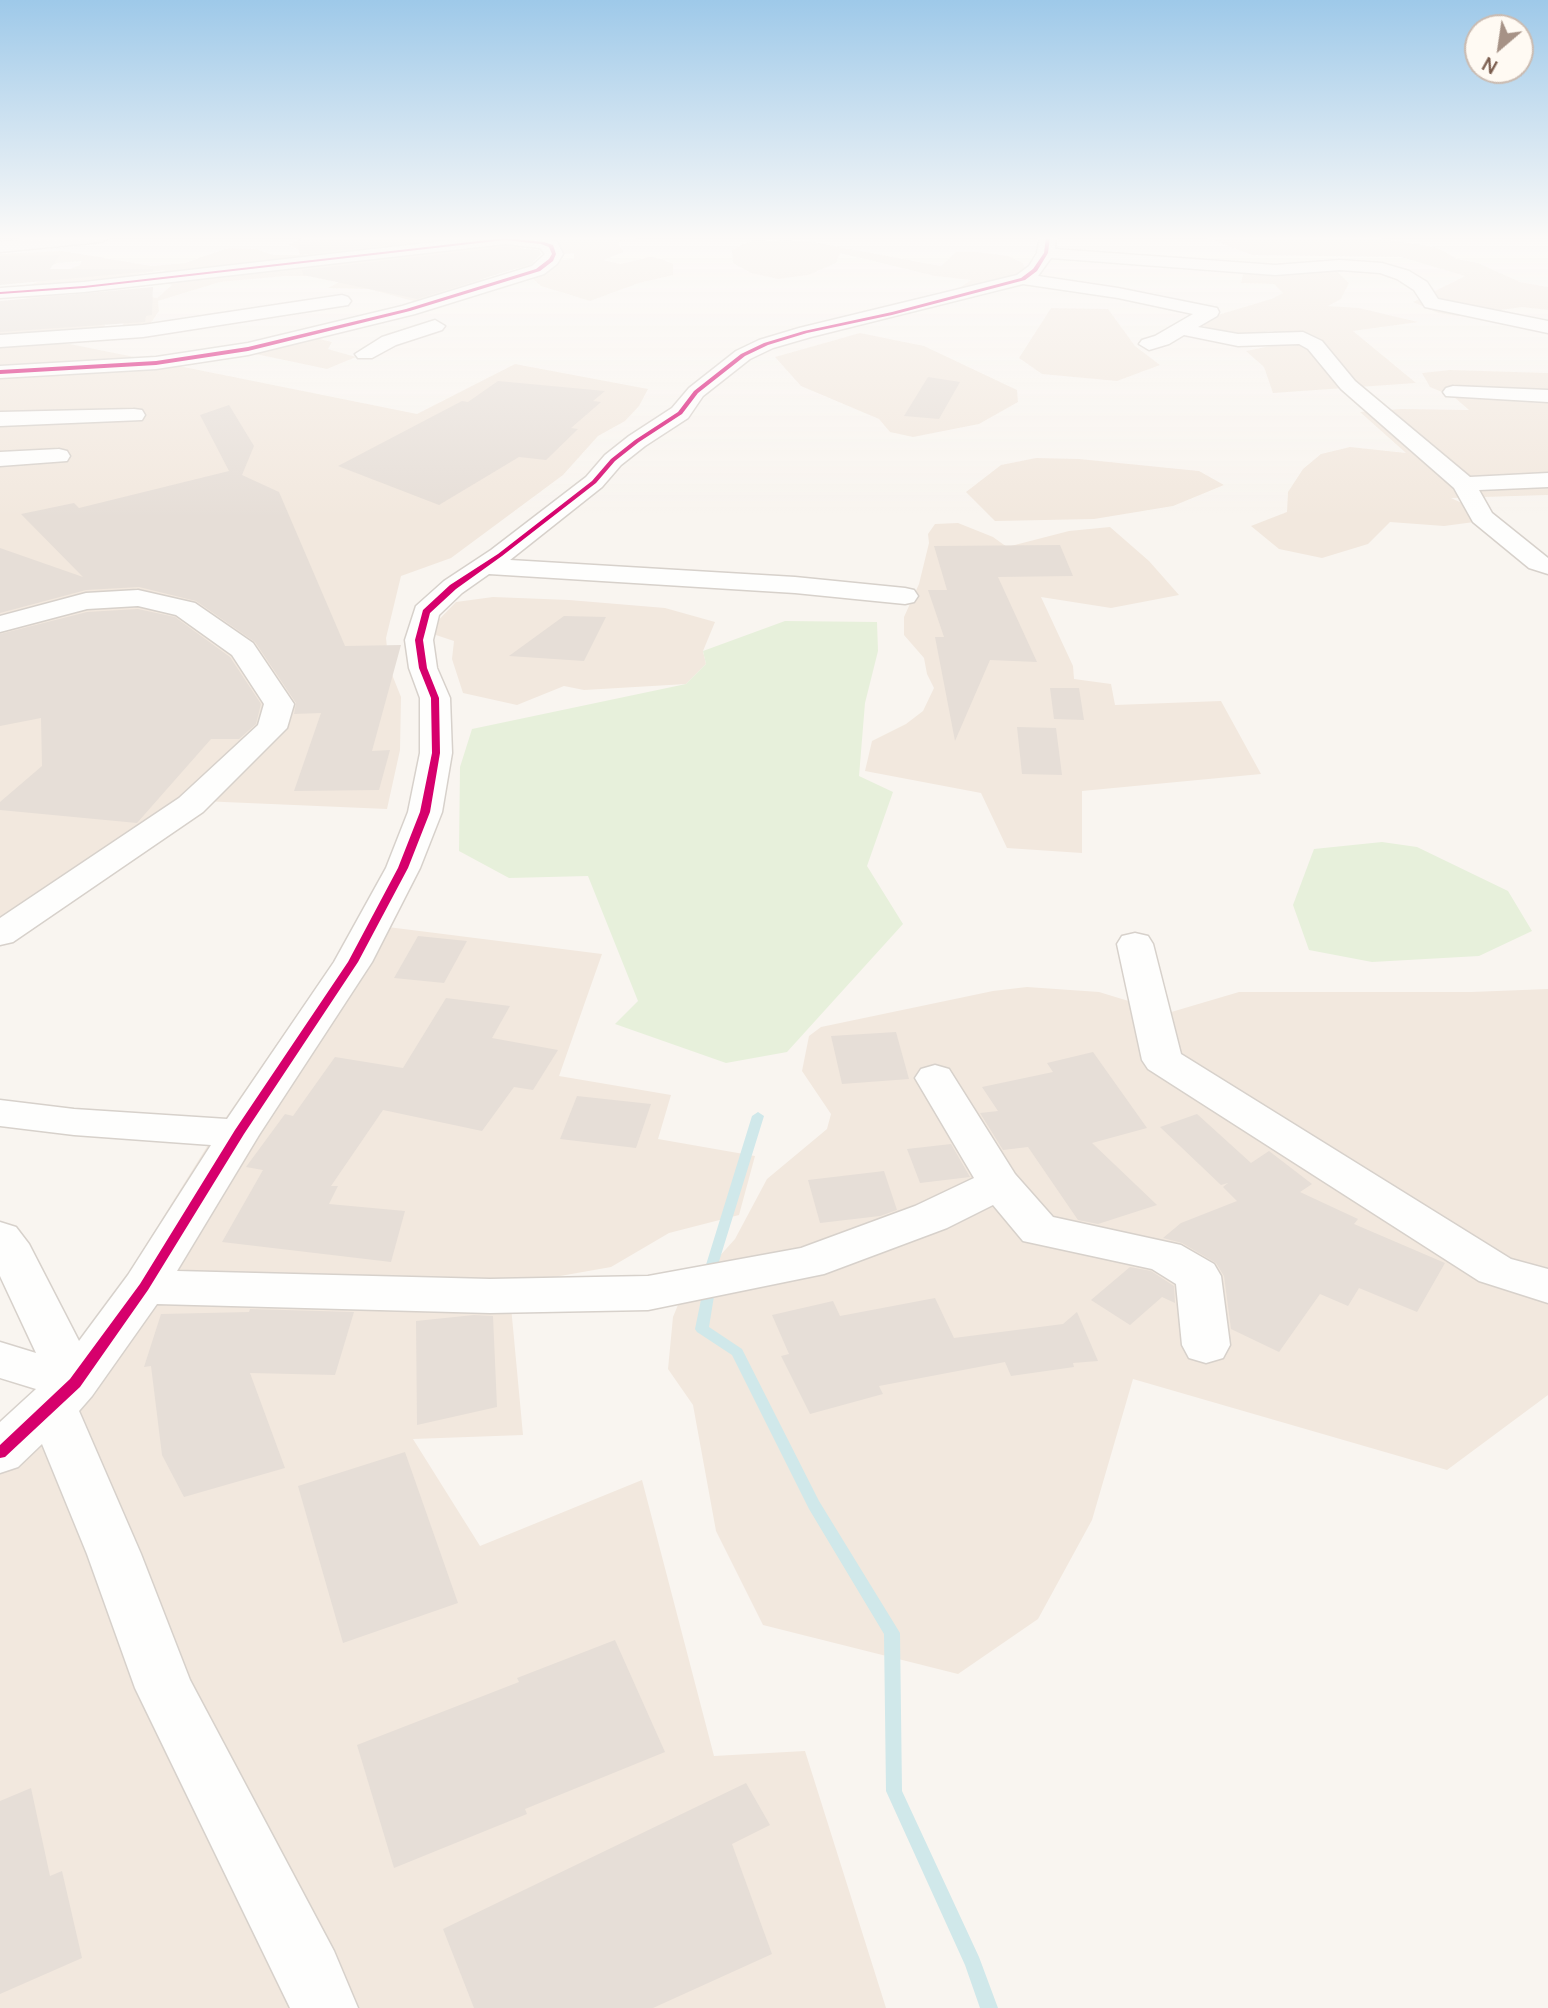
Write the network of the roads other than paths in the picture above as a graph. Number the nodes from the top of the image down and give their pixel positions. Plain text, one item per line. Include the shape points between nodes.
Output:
1 (145, 331) edge
2 (323, 331) edge
3 (416, 331) edge
4 (812, 331) edge
5 (1176, 331) edge
6 (1189, 331) edge
7 (0, 341) edge
8 (1149, 344) dead end
9 (365, 354) dead end
10 (0, 372) edge
11 (1453, 393) dead end
12 (1548, 396) edge
13 (134, 415) dead end
14 (0, 419) edge
15 (59, 456) dead end
16 (0, 459) edge
17 (1548, 480) edge
18 (1464, 484) junction
19 (483, 566) junction
20 (1548, 566) edge
21 (905, 596) dead end
22 (0, 624) edge
23 (0, 934) edge
24 (1135, 944) dead end
25 (935, 1078) dead end
26 (0, 1113) edge
27 (239, 1133) junction
28 (999, 1184) junction
29 (0, 1238) edge
30 (1548, 1286) edge
31 (144, 1287) junction
32 (1206, 1345) dead end
33 (0, 1360) edge
34 (75, 1383) junction
35 (0, 1453) edge
36 (324, 2008) edge

1 - 7 street
2 - 10 street via 195,359
3 - 9 street
4 - 19 street via 743,355 696,392 680,414 636,441 594,482
5 - 8 street
6 - 18 street via 1238,340 1303,338 1315,345 1348,385
11 - 12 street
13 - 14 street
15 - 16 street
17 - 18 street
18 - 20 street via 1482,517 1538,563
19 - 21 street
19 - 27 street via 426,612 419,640 423,668 436,698 436,752 425,812 403,868 353,962
22 - 23 street via 86,601 138,598 185,609 243,649 279,704 272,728 191,805
24 - 30 street via 1162,1060 1495,1270
25 - 28 street
26 - 27 street
27 - 31 street
28 - 31 street via 931,1217 808,1263 648,1293 490,1296
28 - 32 street via 1039,1230 1165,1256 1198,1276
29 - 34 street via 13,1255
31 - 34 street
33 - 34 street
34 - 35 street
34 - 36 street via 52,1408 164,1688 312,1974

